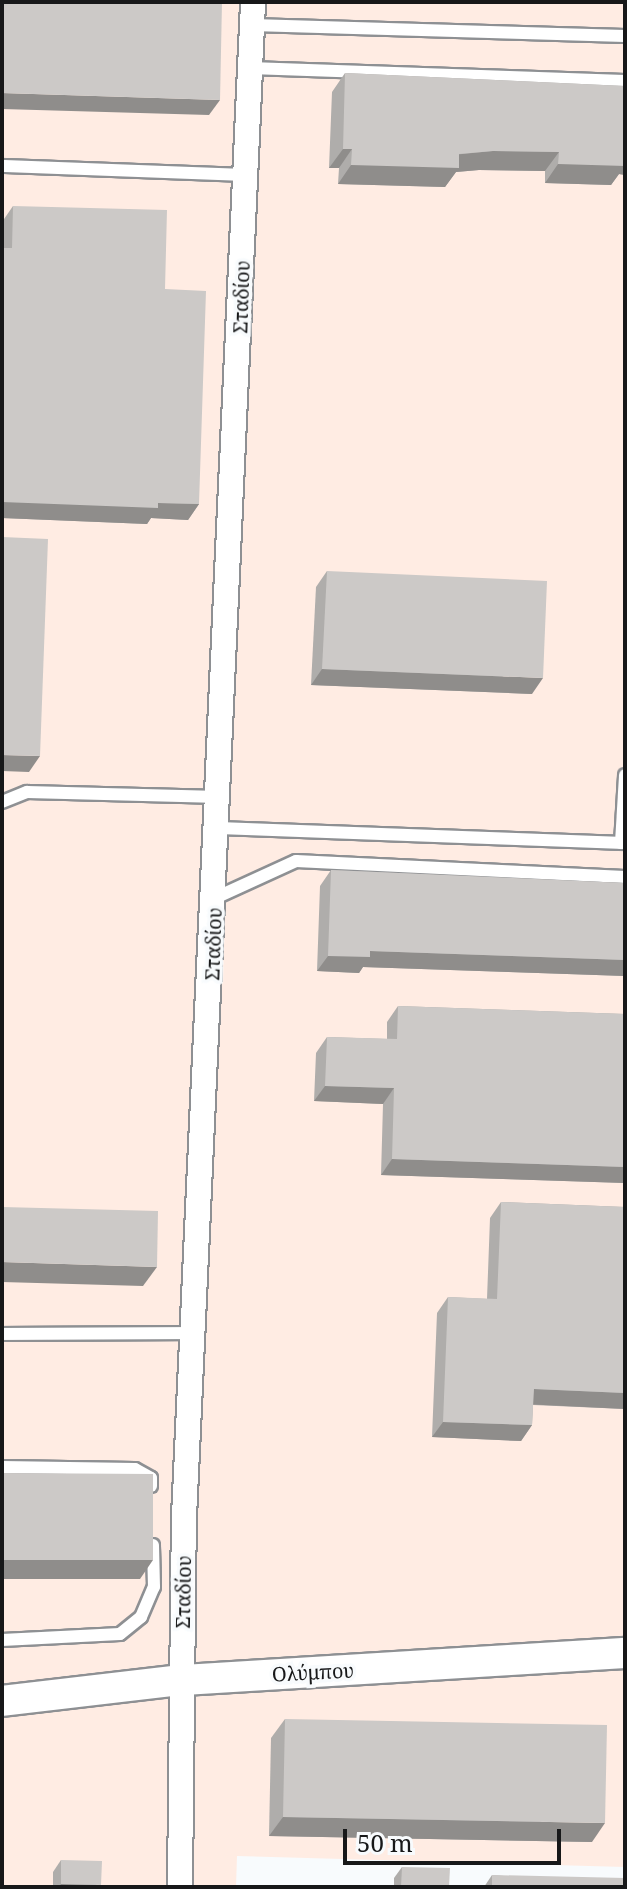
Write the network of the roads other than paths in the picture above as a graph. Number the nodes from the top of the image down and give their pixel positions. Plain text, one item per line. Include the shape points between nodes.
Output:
1 (253, 14) edge
2 (625, 36) edge
3 (250, 68) junction
4 (625, 81) edge
5 (2, 166) edge
6 (246, 175) junction
7 (625, 775) edge
8 (220, 797) junction
9 (2, 802) edge
10 (218, 828) junction
11 (623, 843) edge
12 (625, 877) edge
13 (215, 898) junction
14 (195, 1333) junction
15 (2, 1334) edge
16 (2, 1467) edge
17 (152, 1509) edge
18 (152, 1525) edge
19 (2, 1640) edge
20 (625, 1653) edge
21 (182, 1680) junction
22 (2, 1701) edge
23 (180, 1887) edge

1 - 2 lane
1 - 3 street, Σταδίου
3 - 4 lane
3 - 6 street, Σταδίου
5 - 6 lane
6 - 8 street, Σταδίου
7 - 11 lane
8 - 9 lane via 27,792
8 - 10 street, Σταδίου
10 - 11 lane
10 - 13 street, Σταδίου
12 - 13 lane via 296,861
13 - 14 street, Σταδίου
14 - 15 lane
14 - 21 street, Σταδίου
16 - 17 lane via 135,1469 151,1478
18 - 19 lane via 154,1587 141,1617 120,1634
20 - 21 street, Ολύμπου
21 - 22 street, Ολύμπου
21 - 23 street, Σταδίου

